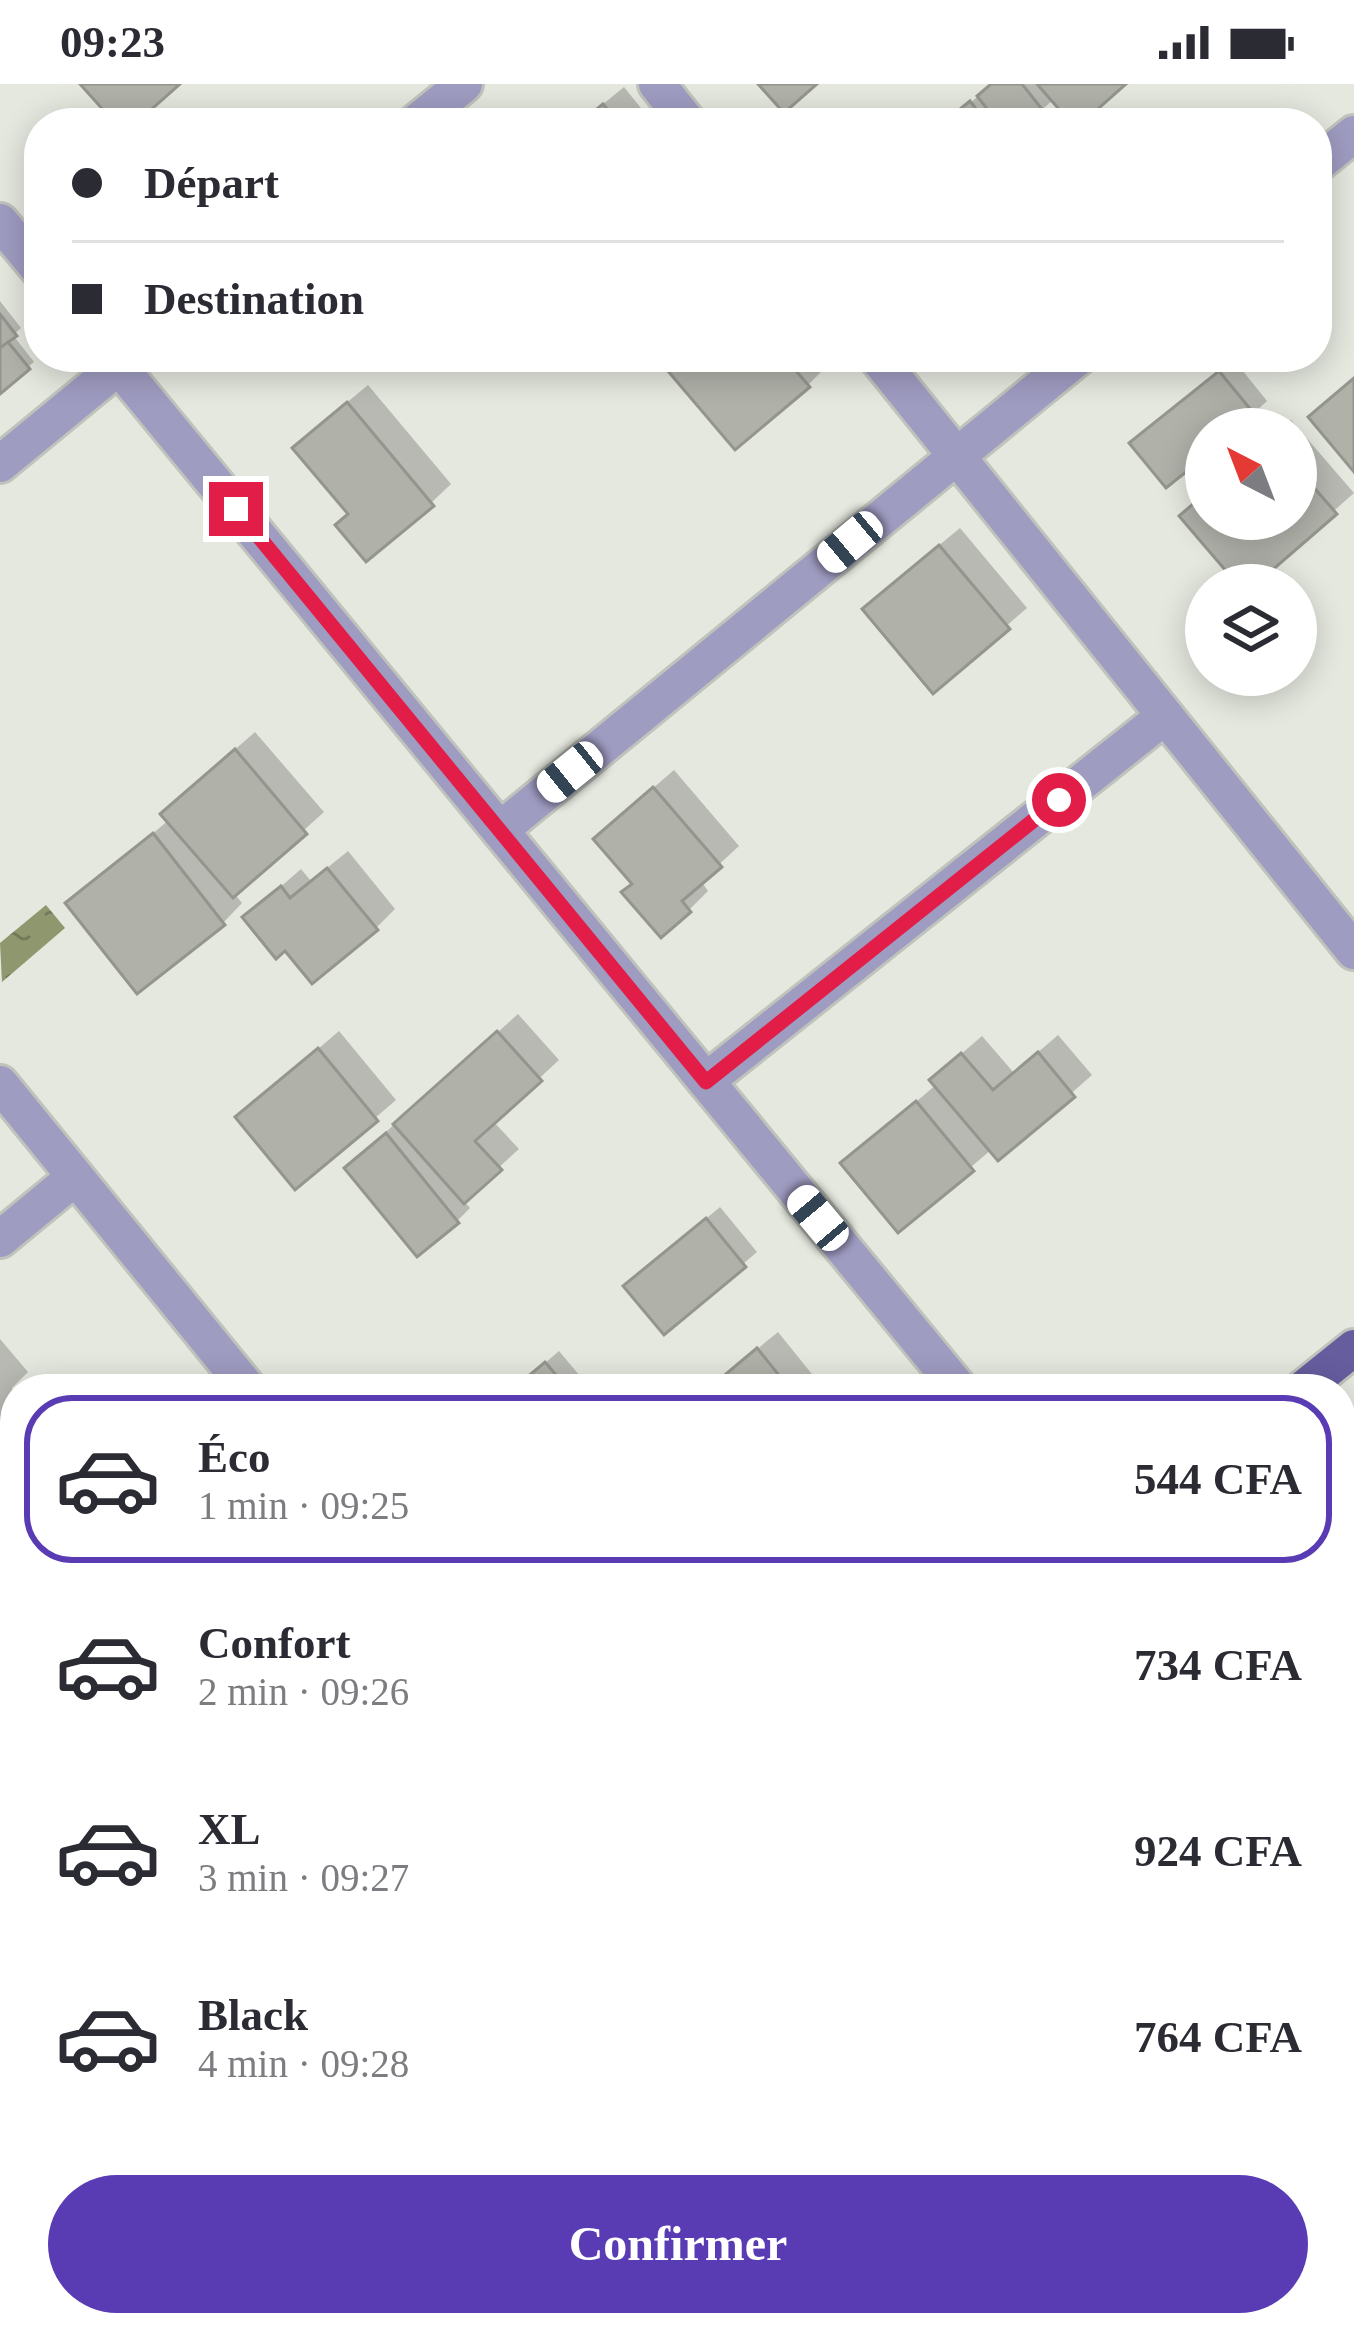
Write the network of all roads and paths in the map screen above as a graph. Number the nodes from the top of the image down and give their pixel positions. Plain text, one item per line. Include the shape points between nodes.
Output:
1 (464, 84) edge
2 (657, 84) edge
3 (434, 108) edge
4 (676, 108) edge
5 (0, 222) edge
6 (24, 251) edge
7 (106, 372) edge
8 (130, 372) edge
9 (889, 372) edge
10 (1059, 372) edge
11 (956, 455) junction
12 (0, 464) edge
13 (1165, 716) junction
14 (500, 830) junction
15 (1354, 951) edge
16 (706, 1082) junction
17 (0, 1084) edge
18 (74, 1178) junction
19 (0, 1239) edge
20 (1354, 1348) edge
21 (236, 1374) edge
22 (947, 1374) edge
23 (1322, 1374) edge

1 - 3 street
2 - 4 street
5 - 6 street
7 - 12 street
8 - 14 street
9 - 11 street
10 - 11 street
11 - 13 street
11 - 14 street
13 - 15 street
13 - 16 street
14 - 16 street
16 - 22 street
17 - 18 street
18 - 19 street
18 - 21 street
20 - 23 main road

